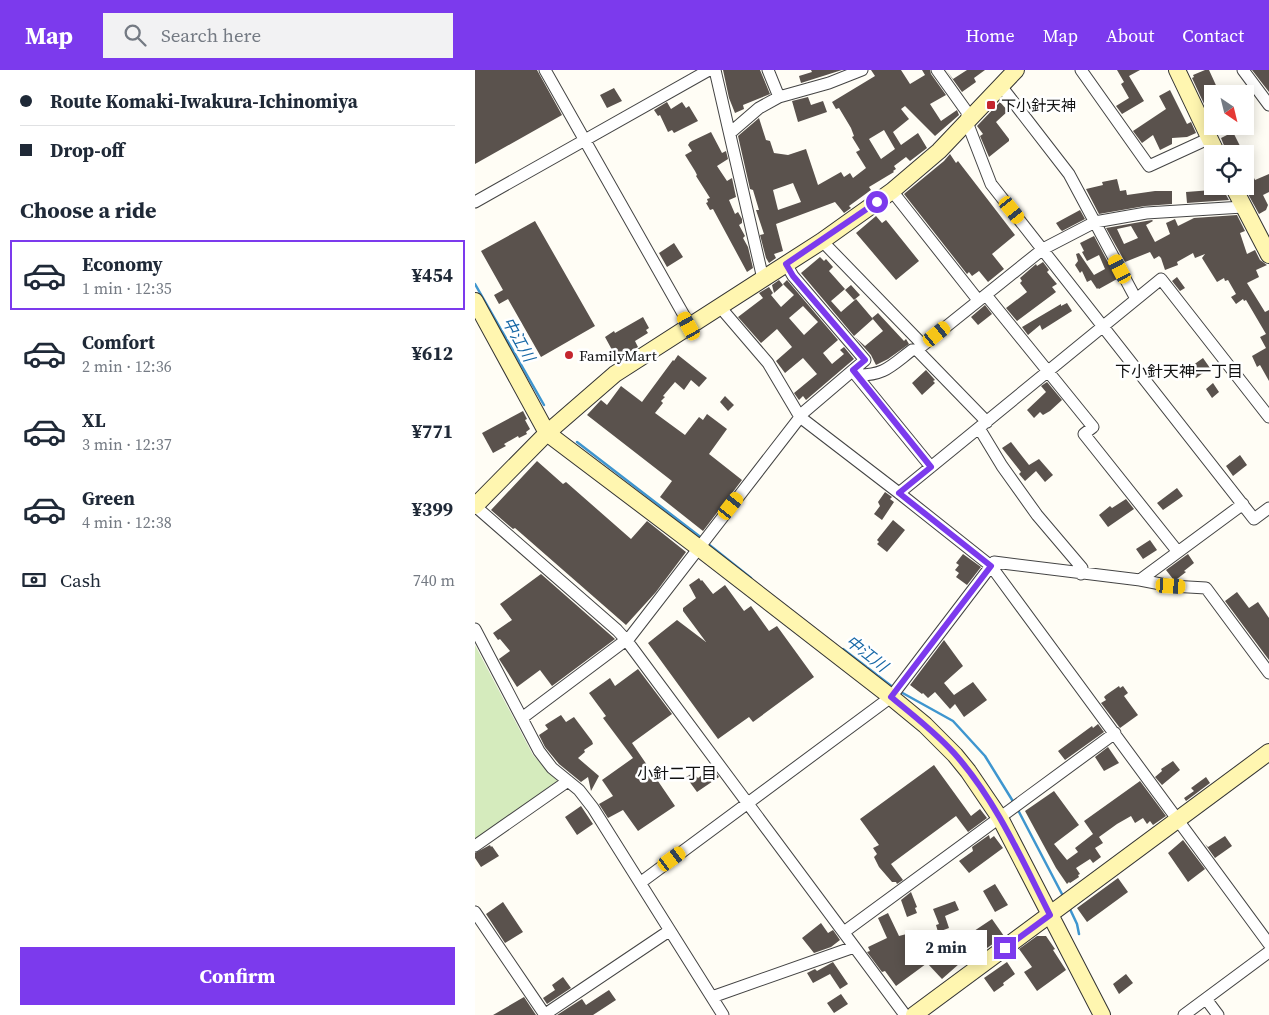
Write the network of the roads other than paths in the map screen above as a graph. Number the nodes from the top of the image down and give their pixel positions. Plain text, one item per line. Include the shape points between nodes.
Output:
1 (545, 70) edge
2 (709, 70) edge
3 (715, 70) edge
4 (768, 70) edge
5 (862, 70) edge
6 (937, 70) edge
7 (1016, 70) edge
8 (1081, 70) edge
9 (1177, 70) edge
10 (1243, 70) edge
11 (1001, 86) junction
12 (779, 97) junction
13 (1269, 105) edge
14 (967, 122) junction
15 (730, 133) junction
16 (1210, 138) junction
17 (584, 140) junction
18 (1213, 145) edge
19 (892, 191) junction
20 (1237, 195) edge
21 (475, 202) edge
22 (1243, 207) junction
23 (1095, 222) junction
24 (822, 241) junction
25 (1043, 249) junction
26 (1269, 255) edge
27 (786, 264) junction
28 (763, 279) junction
29 (982, 297) junction
30 (1136, 300) junction
31 (475, 301) edge
32 (720, 307) junction
33 (689, 326) junction
34 (1104, 326) junction
35 (920, 347) junction
36 (855, 372) junction
37 (1048, 372) junction
38 (800, 417) junction
39 (1269, 417) edge
40 (983, 425) junction
41 (547, 433) junction
42 (931, 467) junction
43 (899, 493) junction
44 (1243, 504) junction
45 (475, 506) edge
46 (1269, 508) edge
47 (702, 543) junction
48 (1178, 552) junction
49 (991, 566) junction
50 (1081, 574) junction
51 (1140, 580) junction
52 (475, 629) edge
53 (626, 640) junction
54 (1269, 673) edge
55 (895, 692) junction
56 (522, 718) junction
57 (1115, 733) junction
58 (1269, 752) edge
59 (568, 781) junction
60 (748, 804) junction
61 (1003, 816) junction
62 (1179, 820) junction
63 (475, 846) edge
64 (640, 883) junction
65 (1061, 907) junction
66 (475, 912) edge
67 (669, 931) junction
68 (844, 932) junction
69 (1269, 944) edge
70 (854, 947) junction
71 (1269, 952) edge
72 (712, 997) junction
73 (1206, 999) junction
74 (544, 1015) edge
75 (723, 1015) edge
76 (905, 1015) edge
77 (914, 1015) edge
78 (1102, 1015) edge
79 (1184, 1015) edge
80 (1218, 1015) edge

1 - 17 street
2 - 17 street
3 - 15 street
4 - 12 street
5 - 12 street
6 - 14 street via 967,112
7 - 11 street
8 - 16 street via 1149,166
9 - 16 street
10 - 13 street
11 - 14 street
11 - 23 street via 1069,174
12 - 15 street via 759,108
14 - 19 street
14 - 25 street via 991,184
15 - 28 street
16 - 18 street
17 - 21 street
17 - 33 street
19 - 24 street
19 - 29 street
20 - 22 street
22 - 23 street via 1146,213
22 - 26 street
23 - 25 street
23 - 30 street
24 - 27 street
24 - 35 street
25 - 29 street
25 - 34 street
27 - 28 street
27 - 36 street via 865,360
28 - 32 street
29 - 35 street
29 - 37 street
30 - 34 street
30 - 39 street via 1161,279
31 - 41 street
32 - 33 street
32 - 38 street via 768,363
33 - 41 street via 615,374
34 - 37 street
34 - 44 street
35 - 36 street via 911,350 883,373 871,376
35 - 40 street
36 - 38 street
36 - 42 street
37 - 40 street
37 - 48 street via 1093,426 1084,434
38 - 43 street
38 - 47 street
40 - 42 street
40 - 50 street via 1002,466 1037,515 1082,568
41 - 45 street
41 - 47 street
42 - 43 street
43 - 49 street
44 - 46 street via 1254,519
44 - 48 street
45 - 53 street
47 - 53 street
47 - 55 street
48 - 51 street
49 - 50 street via 994,562
49 - 55 street
49 - 57 street
50 - 51 street
51 - 54 street via 1206,588
52 - 56 street
53 - 56 street
53 - 60 street
55 - 60 street
55 - 61 street via 969,771
56 - 59 street via 539,751
57 - 61 street
57 - 62 street
58 - 62 street
59 - 63 street
59 - 64 street via 593,808
60 - 64 street
60 - 68 street
61 - 65 street
61 - 68 street
62 - 65 street
62 - 69 street
64 - 67 street
65 - 77 street
65 - 78 street
66 - 74 street
67 - 72 street
67 - 74 street
68 - 70 street
70 - 72 street
70 - 76 street
71 - 73 street
72 - 75 street
73 - 79 street
73 - 80 street

